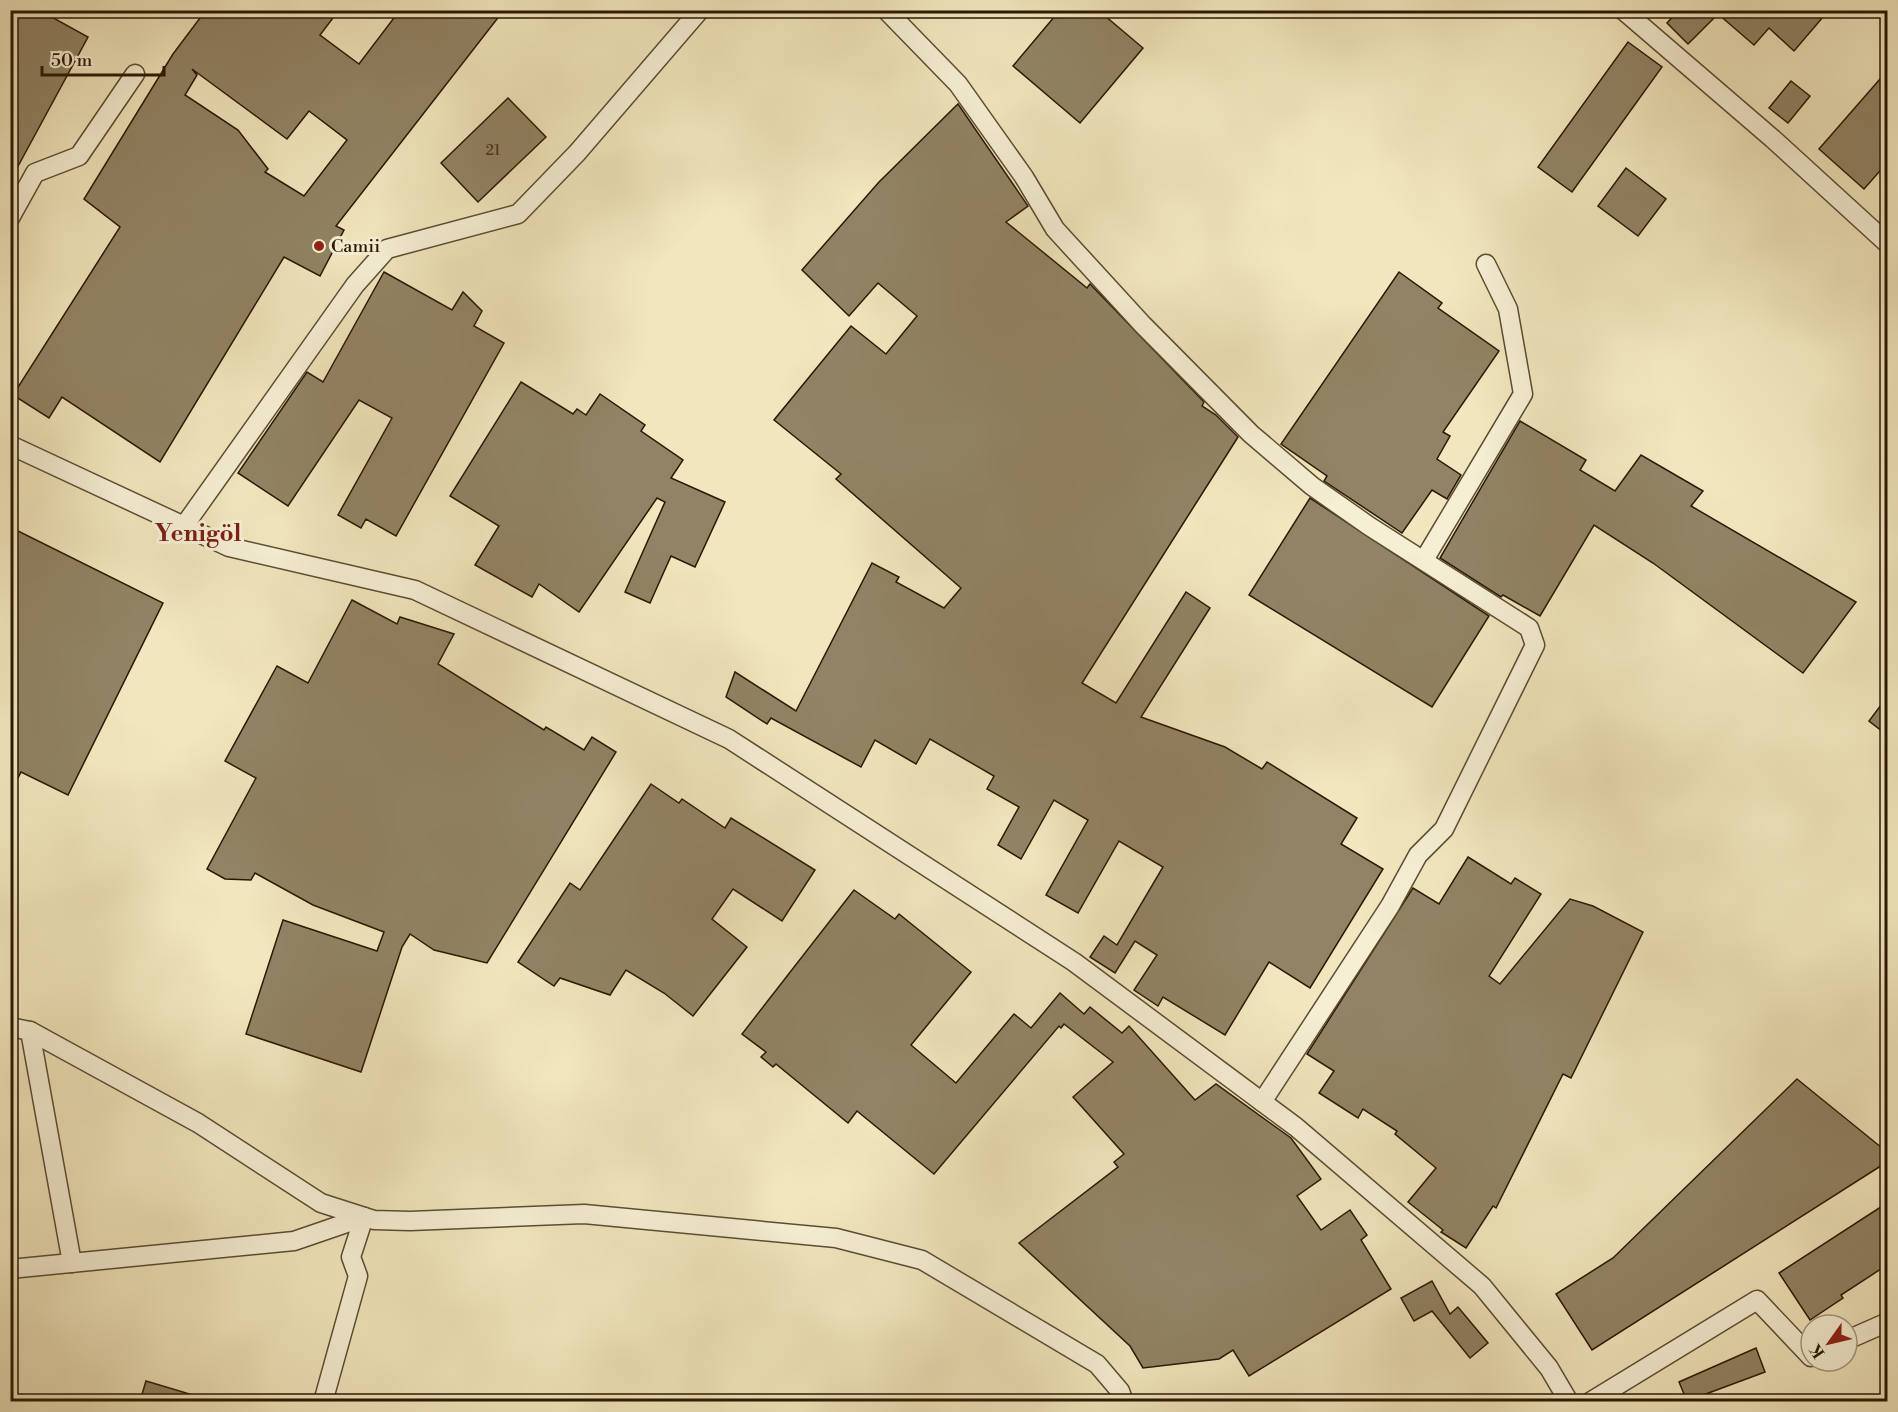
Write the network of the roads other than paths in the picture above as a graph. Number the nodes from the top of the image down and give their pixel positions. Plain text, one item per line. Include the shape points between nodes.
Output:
1 (885, 10) edge
2 (1623, 10) edge
3 (696, 12) edge
4 (135, 74) dead end
5 (10, 218) edge
6 (1887, 244) edge
7 (1486, 264) dead end
8 (10, 445) edge
9 (184, 526) junction
10 (1424, 560) junction
11 (10, 1027) edge
12 (30, 1031) junction
13 (1262, 1102) junction
14 (364, 1217) junction
15 (72, 1263) junction
16 (10, 1269) edge
17 (1887, 1322) edge
18 (1859, 1335) edge
19 (1799, 1344) edge
20 (323, 1401) edge
21 (1124, 1401) edge
22 (1569, 1401) edge
23 (1590, 1401) edge

1 - 10 street via 958,84 1024,177 1055,229 1143,325 1251,434 1312,486
2 - 6 street
3 - 9 street via 577,153 518,214 387,249 355,285
4 - 5 street via 79,156 35,173
7 - 10 street via 1508,309 1523,394
8 - 9 street
9 - 13 street via 229,547 415,590 729,739 1074,962
10 - 13 street via 1529,628 1535,645 1444,829 1418,855 1390,906
11 - 12 street
12 - 14 street via 198,1123 321,1203
12 - 15 street
13 - 22 street via 1296,1126 1482,1286 1550,1368
14 - 15 street via 294,1241
14 - 20 street via 351,1257 358,1276
14 - 21 street via 410,1221 584,1214 836,1238 922,1260 981,1293 1097,1364
15 - 16 street
17 - 18 street
19 - 23 street via 1757,1300

